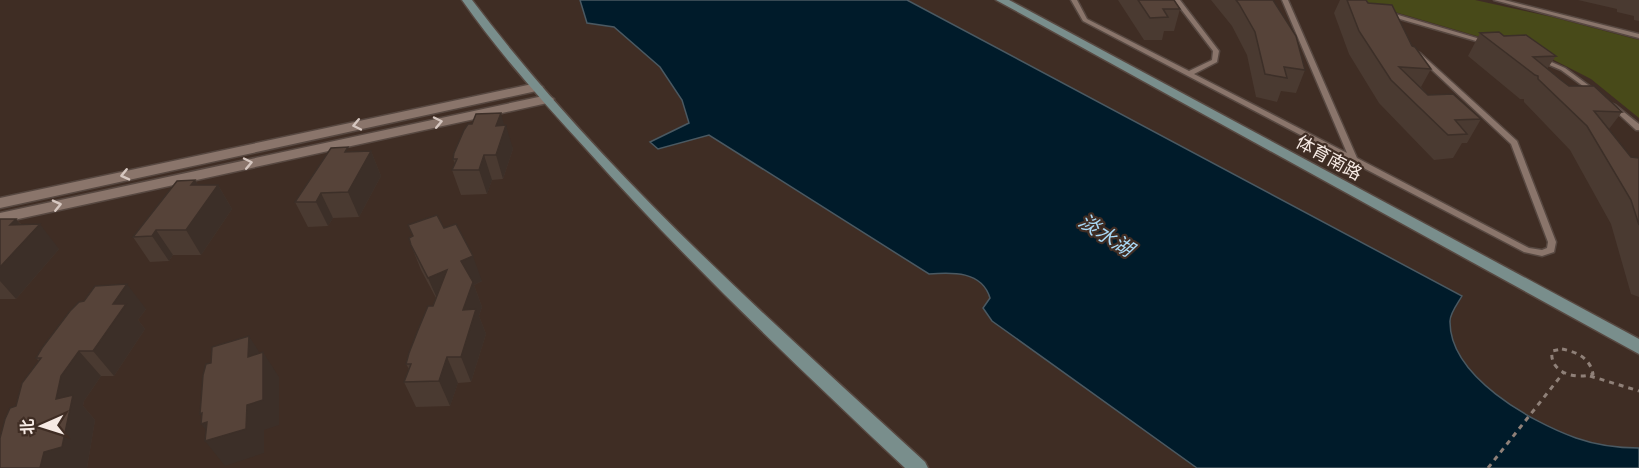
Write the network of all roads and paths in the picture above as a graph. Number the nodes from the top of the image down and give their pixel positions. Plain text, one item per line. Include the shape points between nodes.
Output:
1 (467, 0) edge
2 (1001, 0) edge
3 (1074, 0) edge
4 (1177, 0) edge
5 (1285, 0) edge
6 (1497, 0) edge
7 (1393, 27) edge
8 (1639, 36) edge
9 (1488, 43) edge
10 (1414, 51) edge
11 (1532, 56) edge
12 (1188, 74) junction
13 (537, 87) junction
14 (548, 99) junction
15 (1639, 128) edge
16 (1354, 160) junction
17 (155, 169) junction
18 (151, 184) junction
19 (0, 203) edge
20 (0, 218) edge
21 (1639, 347) edge
22 (1564, 372) junction
23 (1590, 376) junction
24 (1639, 391) edge
25 (918, 468) edge
26 (1488, 468) edge

1 - 13 street
2 - 21 street, 体育南路
3 - 12 lane via 1085,20
4 - 12 lane via 1216,51 1215,61
5 - 16 lane
6 - 8 lane
7 - 9 lane via 1379,12
10 - 16 lane via 1514,143 1552,242 1551,250 1527,250
11 - 15 lane via 1580,80
12 - 16 lane
13 - 14 street
13 -> 17 street
18 -> 14 street
14 - 25 street via 620,180 740,301
17 - 18 street
17 -> 19 street
20 -> 18 street
22 - 23 path
22 - 23 path via 1551,358 1552,351 1562,349 1582,356 1593,370
22 - 26 path
23 - 24 path

